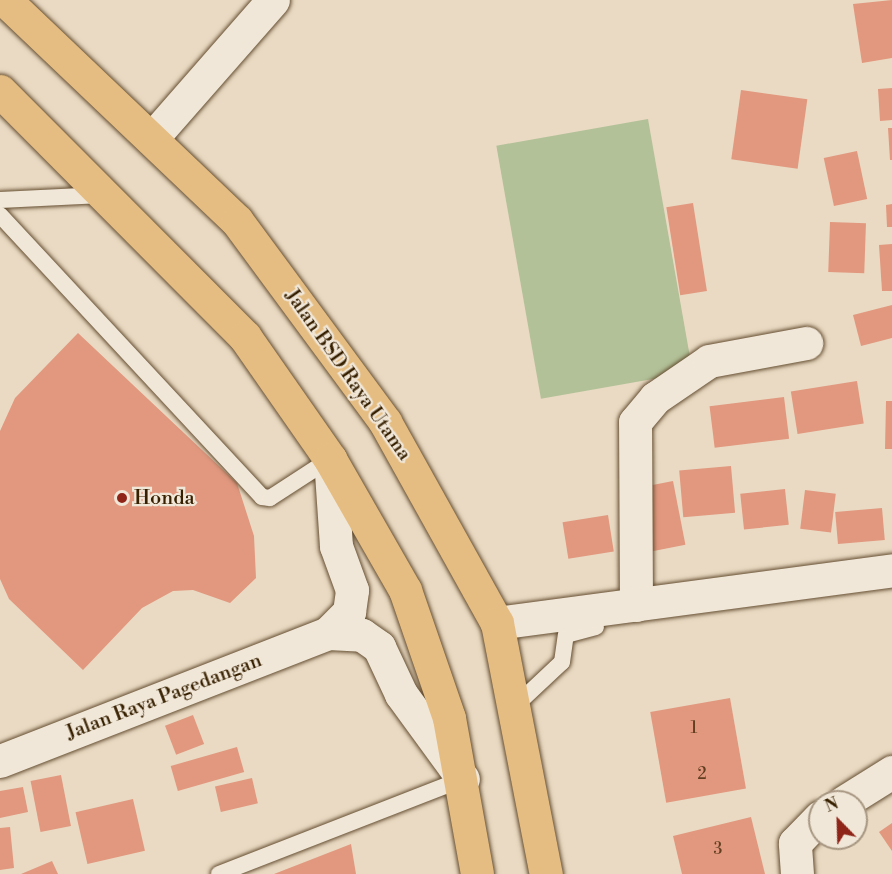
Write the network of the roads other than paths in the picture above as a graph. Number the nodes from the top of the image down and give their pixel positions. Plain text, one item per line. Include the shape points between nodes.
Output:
1 (5, 0) edge
2 (273, 0) edge
3 (0, 91) edge
4 (153, 137) junction
5 (109, 195) junction
6 (0, 200) edge
7 (0, 215) edge
8 (806, 343) dead end
9 (330, 459) junction
10 (892, 570) edge
11 (636, 605) junction
12 (497, 623) junction
13 (596, 627) dead end
14 (328, 633) junction
15 (513, 708) junction
16 (0, 761) edge
17 (892, 772) edge
18 (463, 779) junction
19 (863, 790) edge
20 (808, 829) edge
21 (219, 874) edge
22 (477, 874) edge
23 (546, 874) edge
24 (797, 874) edge

1 - 4 main road, Jalan BSD Raya Utama
2 - 4 street
3 - 5 main road
4 - 12 main road, Jalan BSD Raya Utama via 237,221 325,335 385,422
5 - 6 lane
5 - 9 main road via 245,337
7 - 9 lane via 262,497 270,498
8 - 11 street via 709,362 655,398 634,422
9 - 14 street via 336,546 352,590 349,612
9 - 18 main road via 405,590 449,718
10 - 11 street
11 - 12 street
12 - 15 main road, Jalan BSD Raya Utama
13 - 15 lane via 566,635 562,662
14 - 16 street, Jalan Raya Pagedangan
14 - 18 street via 362,635 379,647 401,694
15 - 23 main road, Jalan BSD Raya Utama
17 - 19 street
18 - 21 lane
18 - 22 main road
20 - 24 street via 795,843

